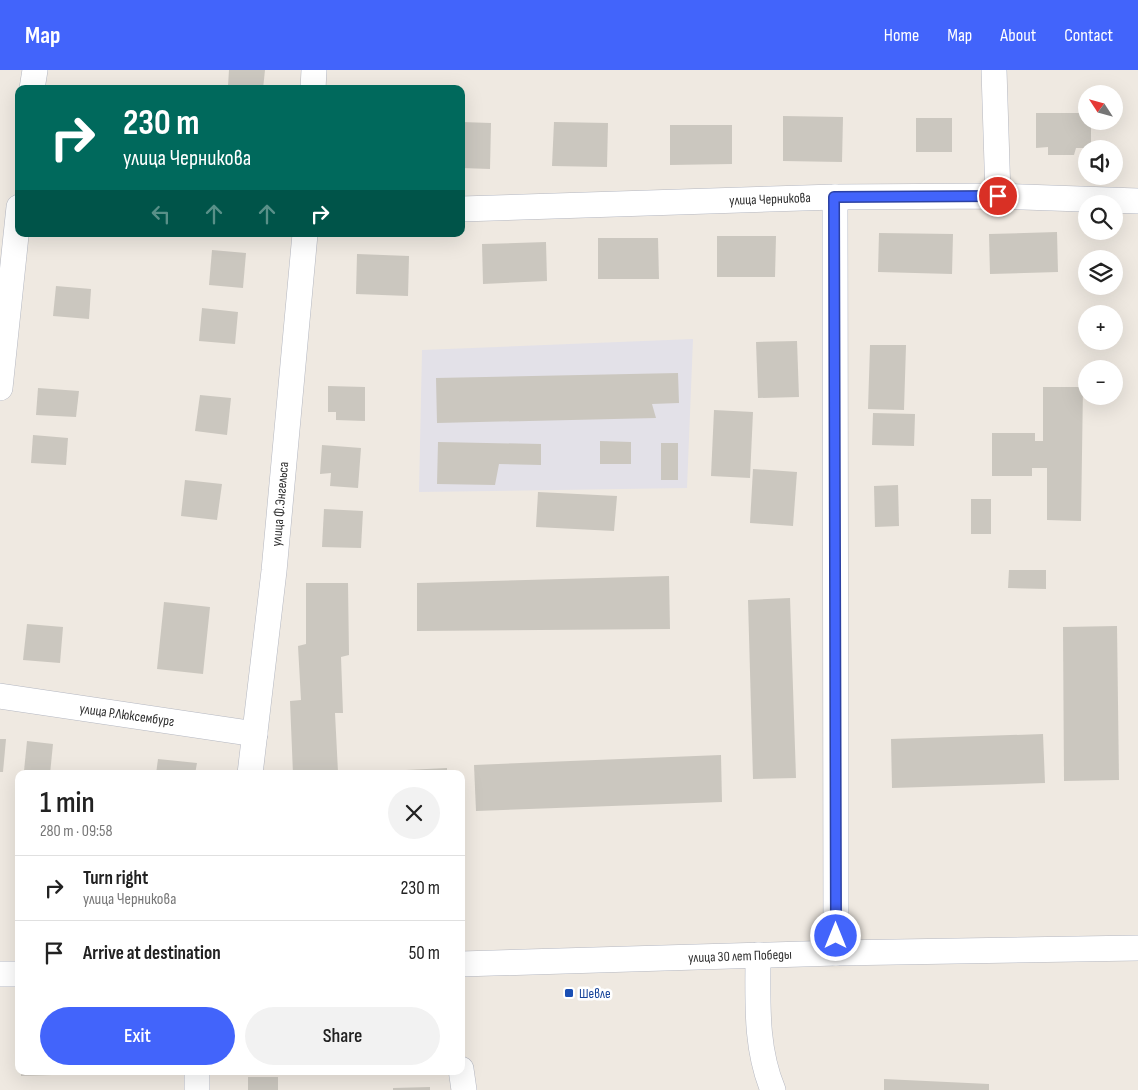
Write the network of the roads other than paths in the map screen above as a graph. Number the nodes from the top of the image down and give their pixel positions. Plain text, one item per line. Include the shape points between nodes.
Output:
1 (34, 70) edge
2 (314, 70) edge
3 (994, 70) edge
4 (32, 85) edge
5 (313, 85) edge
6 (998, 196) junction
7 (834, 197) junction
8 (1138, 201) edge
9 (465, 209) edge
10 (16, 237) edge
11 (305, 237) edge
12 (0, 388) edge
13 (0, 696) edge
14 (255, 734) junction
15 (250, 770) edge
16 (1138, 948) edge
17 (836, 953) junction
18 (758, 955) junction
19 (465, 964) edge
20 (0, 974) edge
21 (15, 974) edge
22 (197, 1075) edge
23 (462, 1075) edge
24 (197, 1090) edge
25 (464, 1090) edge
26 (773, 1090) edge

1 - 4 street
2 - 5 street
3 - 6 street
6 - 7 street, улица Черникова
6 - 8 street, улица Черникова
7 - 9 street, улица Черникова
7 - 17 street
10 - 12 street
11 - 14 street, улица Ф.Энгельса via 274,571
13 - 14 street, улица Р.Люксембург
14 - 15 street, улица Ф.Энгельса
16 - 17 street, улица 30 лет Победы
17 - 18 street, улица 30 лет Победы
18 - 19 street, улица 30 лет Победы
18 - 26 street via 759,1035
20 - 21 street
22 - 24 street
23 - 25 street

